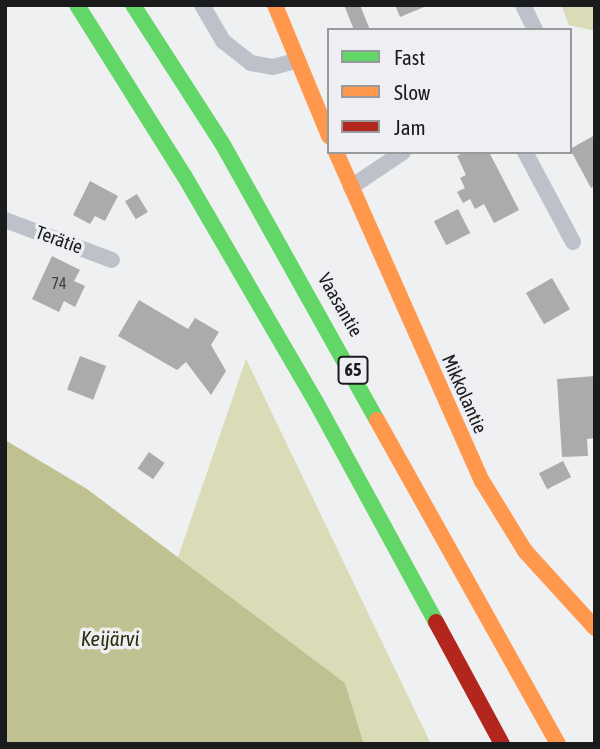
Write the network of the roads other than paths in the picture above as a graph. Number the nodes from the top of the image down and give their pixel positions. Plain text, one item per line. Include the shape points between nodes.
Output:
1 (77, 5) edge
2 (133, 5) edge
3 (202, 5) edge
4 (275, 5) edge
5 (523, 5) edge
6 (534, 28) edge
7 (296, 61) junction
8 (327, 131) edge
9 (337, 154) edge
10 (400, 154) edge
11 (526, 154) edge
12 (351, 187) junction
13 (5, 220) edge
14 (572, 242) dead end
15 (112, 260) dead end
16 (595, 628) edge
17 (502, 744) edge
18 (558, 744) edge

1 - 17 main road, 65 via 309,391
2 - 18 main road, Vaasantie / 65 via 222,143
3 - 7 street via 223,41 251,63 273,67
4 - 7 main road
5 - 6 street
7 - 8 main road
9 - 12 main road, Mikkolantie
10 - 12 street
11 - 14 street
12 - 16 main road, Mikkolantie via 482,481 533,561
13 - 15 street, Terätie

